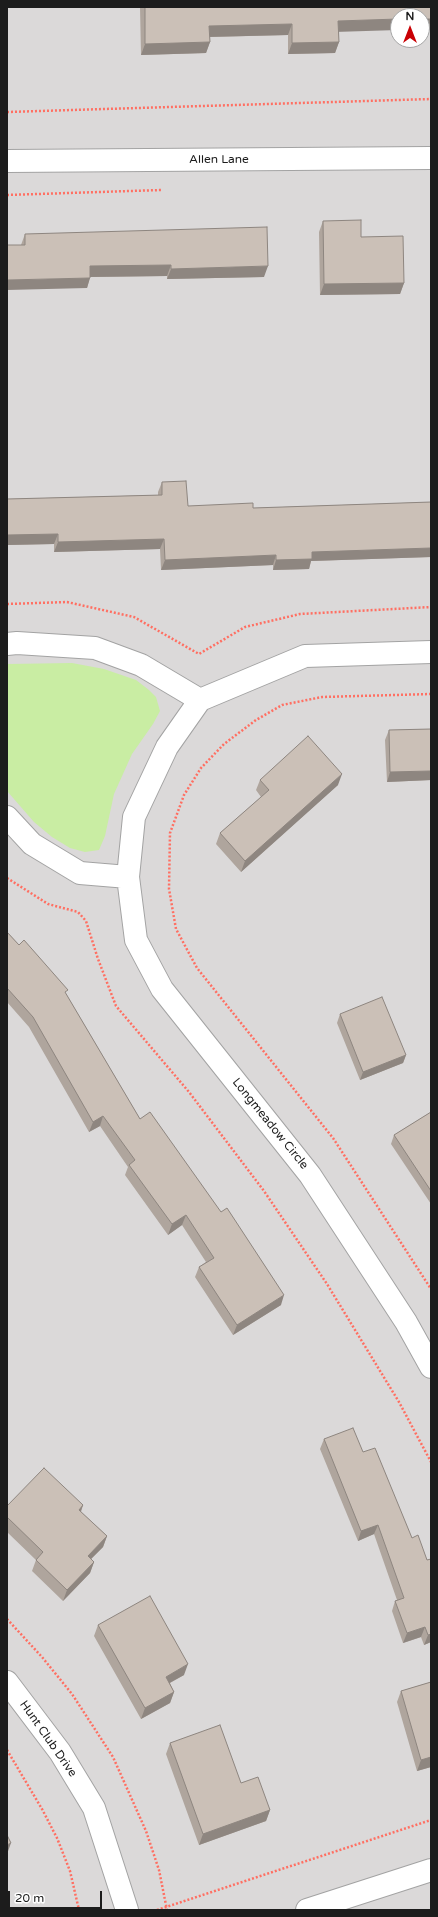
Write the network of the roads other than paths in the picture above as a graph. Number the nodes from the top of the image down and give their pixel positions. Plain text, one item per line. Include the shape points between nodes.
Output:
1 (431, 158) edge
2 (7, 161) edge
3 (7, 644) edge
4 (431, 652) edge
5 (200, 700) junction
6 (7, 817) edge
7 (128, 877) junction
8 (431, 1367) edge
9 (7, 1682) edge
10 (431, 1870) edge
11 (127, 1910) edge
12 (307, 1910) edge

1 - 2 street, Allen Lane
3 - 5 street via 95,648 141,665
4 - 5 street via 305,656
5 - 7 street, Longmeadow Circle via 167,747 134,817
6 - 7 street via 32,844 80,872
7 - 8 street, Longmeadow Circle via 136,940 162,989 310,1175 406,1322
9 - 11 street, Hunt Club Drive via 60,1752 94,1808
10 - 12 street

